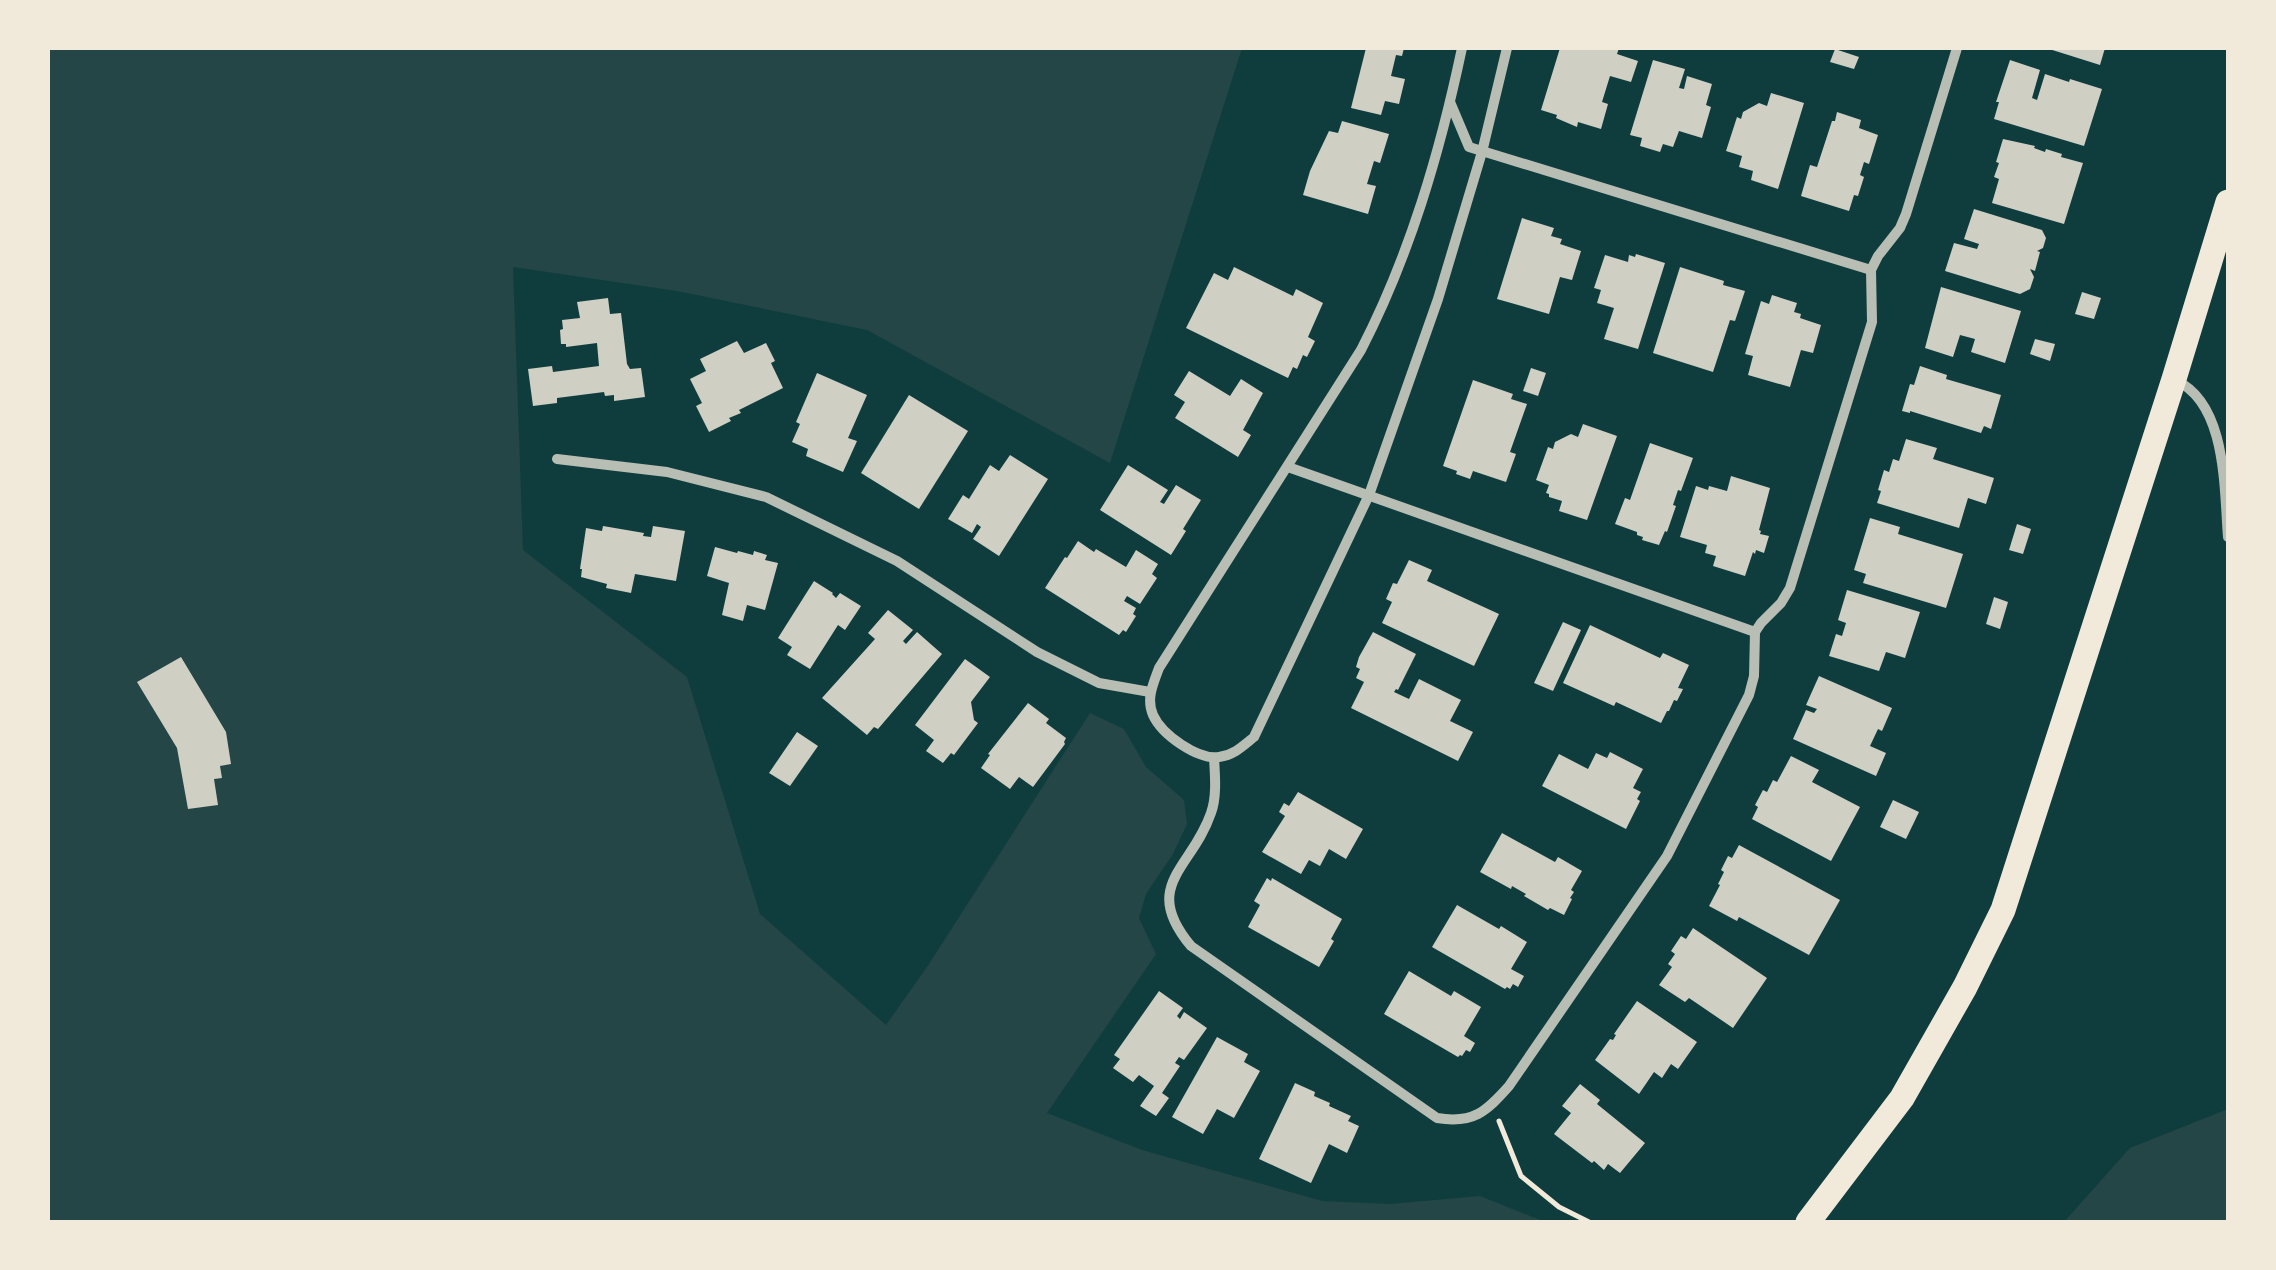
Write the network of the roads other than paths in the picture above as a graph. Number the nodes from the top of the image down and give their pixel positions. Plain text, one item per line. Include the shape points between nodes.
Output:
1 (1462, 48) edge
2 (1507, 48) edge
3 (1957, 48) edge
4 (1450, 102) junction
5 (1482, 152) junction
6 (2228, 202) edge
7 (1871, 270) junction
8 (2174, 379) junction
9 (557, 458) dead end
10 (1288, 467) junction
11 (1369, 495) junction
12 (2228, 537) edge
13 (1755, 632) junction
14 (1150, 692) junction
15 (1214, 758) junction
16 (1808, 1222) edge

1 - 4 street
2 - 5 street
3 - 7 street via 1906,214
4 - 5 street via 1469,148
4 - 10 street via 1382,310
5 - 7 street
5 - 11 street
6 - 8 main road
7 - 13 street via 1872,322 1790,588
8 - 12 street via 2203,402 2212,420
8 - 16 main road via 2002,910 1902,1098
9 - 14 street via 667,472 766,497 898,561 1037,652 1099,683
10 - 11 street
10 - 14 street
11 - 13 street
11 - 15 street via 1254,737
13 - 15 street via 1750,695 1667,856 1520,1071 1474,1117 1437,1118 1190,946 1177,930 1169,891 1213,809
14 - 15 street via 1152,714 1166,734

